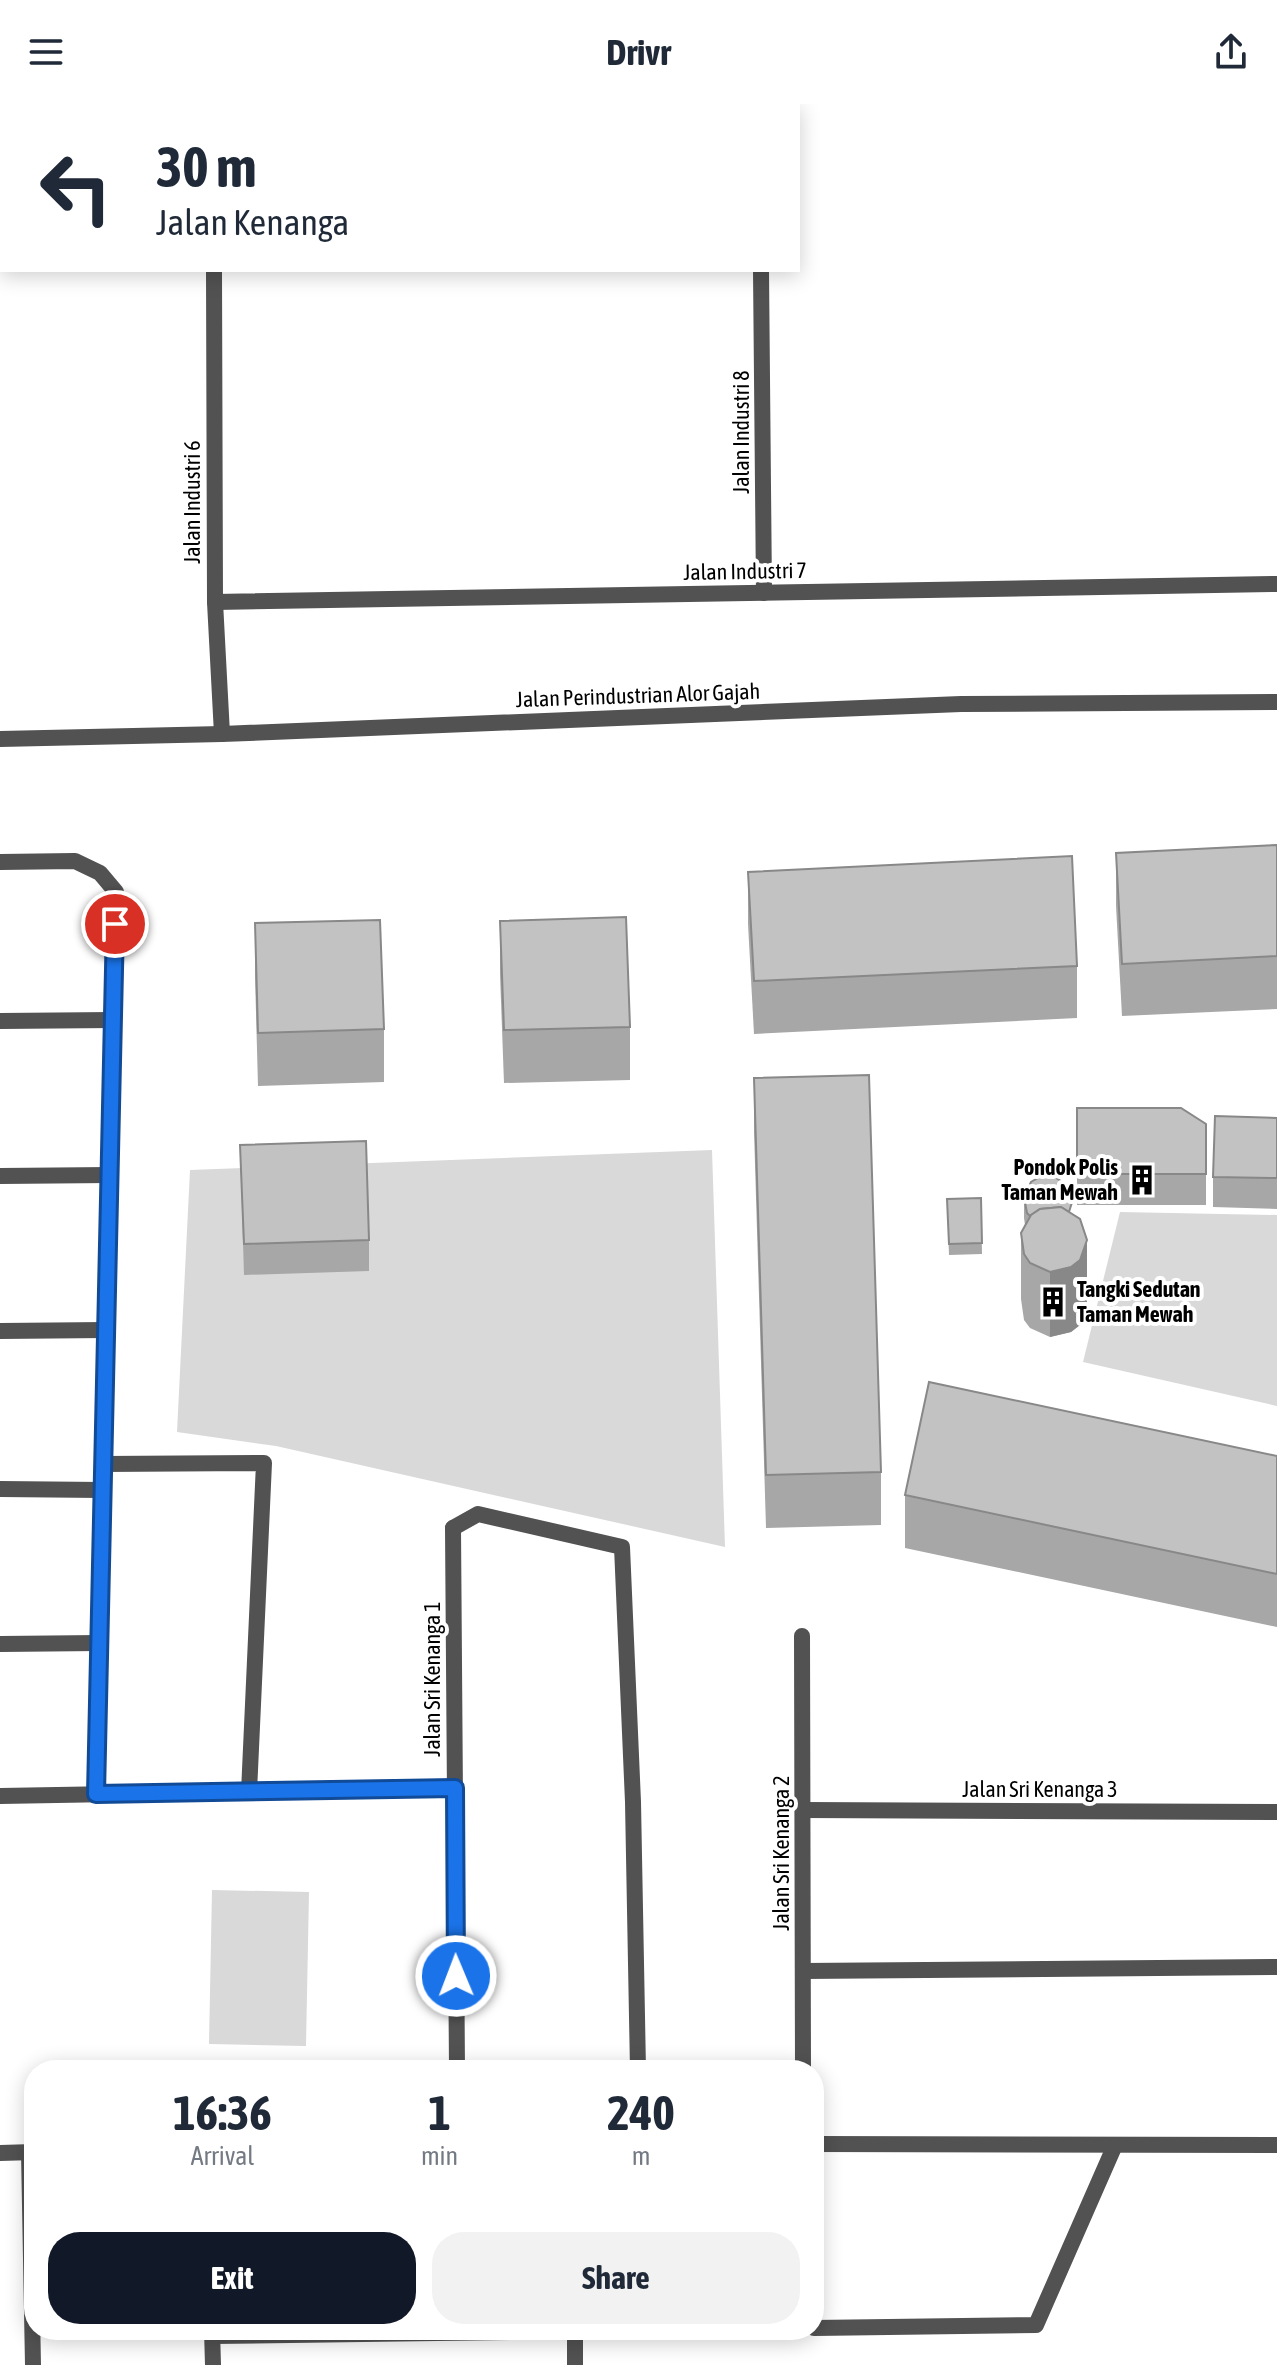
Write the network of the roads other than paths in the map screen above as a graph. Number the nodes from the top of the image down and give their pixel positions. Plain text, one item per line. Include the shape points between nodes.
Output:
1 (214, 272) edge
2 (761, 272) edge
3 (1277, 584) edge
4 (764, 593) junction
5 (215, 602) junction
6 (1277, 702) edge
7 (222, 734) junction
8 (0, 739) edge
9 (0, 862) edge
10 (113, 1020) junction
11 (0, 1021) edge
12 (110, 1175) junction
13 (0, 1176) edge
14 (106, 1330) junction
15 (0, 1331) edge
16 (103, 1464) junction
17 (0, 1489) edge
18 (102, 1490) junction
19 (802, 1636) dead end
20 (99, 1643) junction
21 (0, 1644) edge
22 (455, 1788) junction
23 (249, 1792) junction
24 (96, 1794) junction
25 (0, 1796) edge
26 (803, 1810) junction
27 (1277, 1812) edge
28 (1277, 1967) edge
29 (803, 1971) junction
30 (457, 2060) edge
31 (638, 2060) edge
32 (803, 2060) edge
33 (824, 2144) edge
34 (1115, 2145) junction
35 (1277, 2145) edge
36 (24, 2152) edge
37 (0, 2153) edge
38 (824, 2328) edge
39 (33, 2340) edge
40 (212, 2340) edge
41 (575, 2340) edge
42 (33, 2365) edge
43 (213, 2365) edge
44 (575, 2365) edge

1 - 5 street, Jalan Industri 6
2 - 4 street, Jalan Industri 8
3 - 4 street, Jalan Industri 7
4 - 5 street, Jalan Industri 7
5 - 7 street, Jalan Industri 6
6 - 7 street, Jalan Perindustrian Alor Gajah via 961,704
7 - 8 street, Jalan Perindustrian Alor Gajah
9 - 10 street via 75,861 100,873 116,892
10 - 11 street
10 - 12 street
12 - 13 street
12 - 14 street
14 - 15 street
14 - 16 street
16 - 18 street
16 - 23 street via 264,1463
17 - 18 street
18 - 20 street
19 - 26 street, Jalan Sri Kenanga 2
20 - 21 street
20 - 24 street
22 - 23 street
22 - 30 street, Jalan Sri Kenanga 1
22 - 31 street, Jalan Sri Kenanga 1 via 453,1528 478,1514 622,1547
23 - 24 street
24 - 25 street
26 - 27 street, Jalan Sri Kenanga 3
26 - 29 street, Jalan Sri Kenanga 2
28 - 29 street
29 - 32 street, Jalan Sri Kenanga 2
33 - 34 street
34 - 35 street
34 - 38 street via 1036,2325
36 - 37 street
39 - 42 street
40 - 43 street
41 - 44 street

